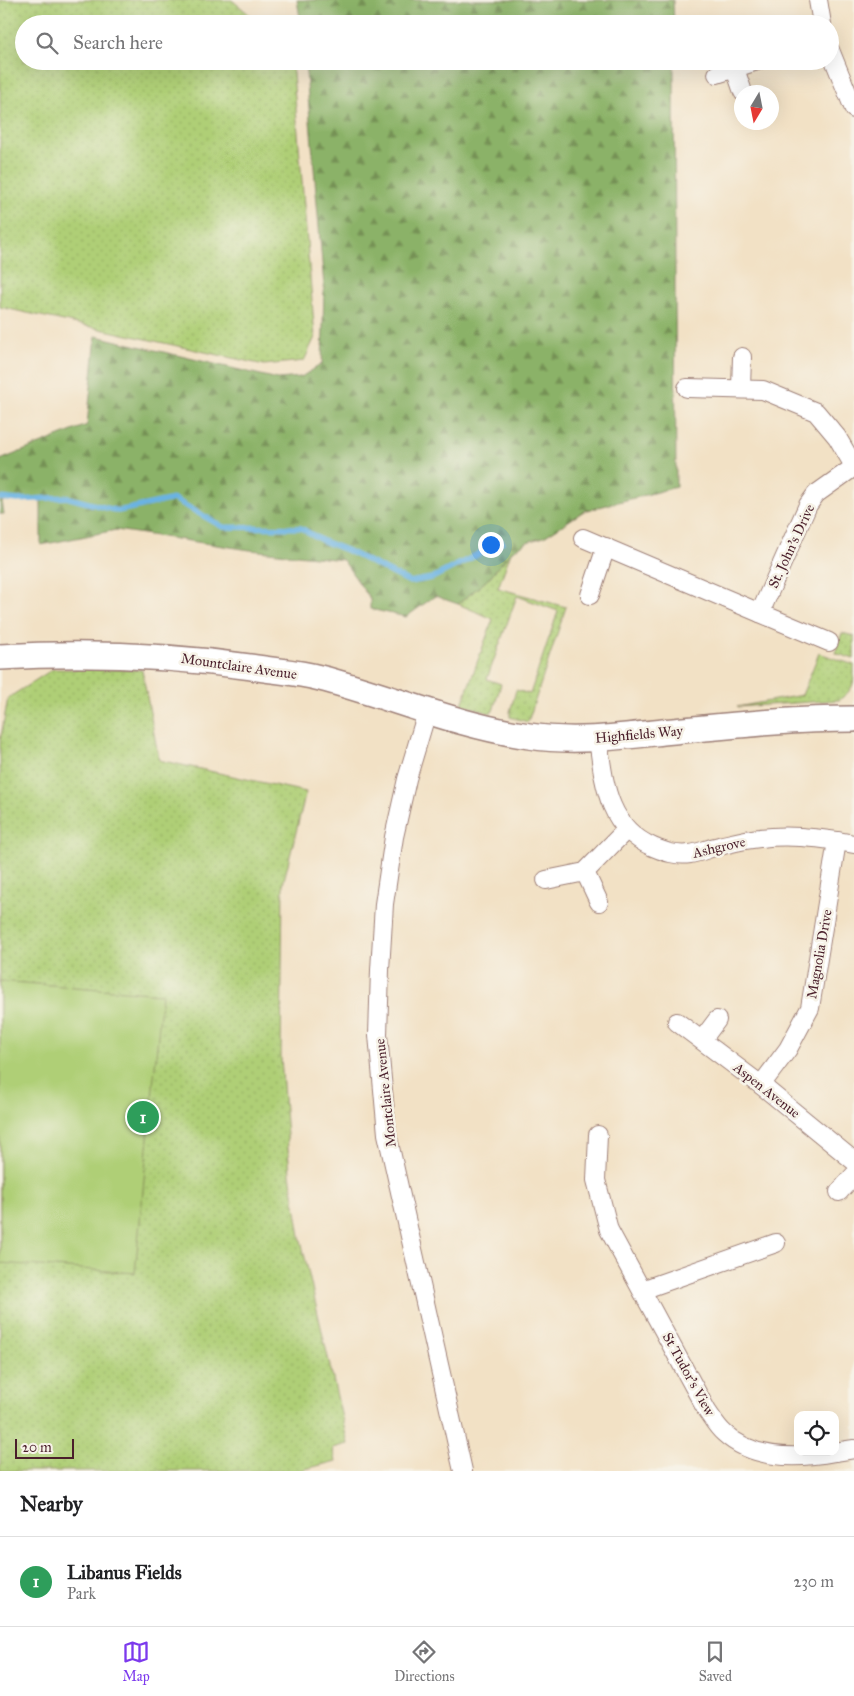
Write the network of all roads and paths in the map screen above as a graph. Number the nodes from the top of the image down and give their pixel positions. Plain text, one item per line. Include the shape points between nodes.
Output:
1 (818, 0) edge
2 (820, 15) edge
3 (731, 70) edge
4 (735, 70) edge
5 (838, 70) edge
6 (717, 74) dead end
7 (741, 85) edge
8 (854, 109) edge
9 (742, 357) dead end
10 (687, 388) dead end
11 (741, 388) junction
12 (854, 467) edge
13 (583, 538) dead end
14 (606, 547) junction
15 (590, 595) dead end
16 (760, 613) junction
17 (829, 642) dead end
18 (0, 656) edge
19 (427, 712) junction
20 (854, 719) edge
21 (598, 739) junction
22 (626, 830) junction
23 (846, 843) edge
24 (585, 872) junction
25 (546, 880) dead end
26 (599, 902) dead end
27 (717, 1020) dead end
28 (678, 1022) dead end
29 (702, 1040) junction
30 (761, 1084) junction
31 (598, 1135) dead end
32 (854, 1161) edge
33 (854, 1175) edge
34 (839, 1192) dead end
35 (776, 1242) dead end
36 (642, 1290) junction
37 (854, 1449) edge
38 (839, 1451) edge
39 (806, 1456) edge
40 (463, 1471) edge

1 - 2 street
3 - 6 street
4 - 7 street
5 - 8 street
9 - 11 street
10 - 11 street
11 - 12 street via 763,390 816,412 837,437
12 - 16 street, St. John's Drive via 816,494 808,505
13 - 14 street
14 - 15 street
14 - 16 street
16 - 17 street
18 - 19 main road, Mountclaire Avenue via 114,653 176,657 318,677
19 - 21 main road, Highfields Way via 529,736
19 - 40 street, Montclaire Avenue via 394,837 384,904 378,1035 386,1134
20 - 21 main road, Highfields Way via 762,722
21 - 22 street, Ashgrove via 606,794 613,813
22 - 23 street, Ashgrove via 646,844 678,855 758,838 793,835
22 - 24 street
23 - 30 street, Magnolia Drive via 810,1008 788,1049
24 - 25 street
24 - 26 street
27 - 29 street
28 - 29 street, Aspen Avenue
29 - 30 street, Aspen Avenue
30 - 32 street, Aspen Avenue
31 - 36 street, St Tudor's View via 596,1180 601,1203 609,1230
33 - 34 street
35 - 36 street
36 - 39 street, St Tudor's View via 707,1411 724,1432 744,1446 792,1458
37 - 38 street, St Tudor's View

